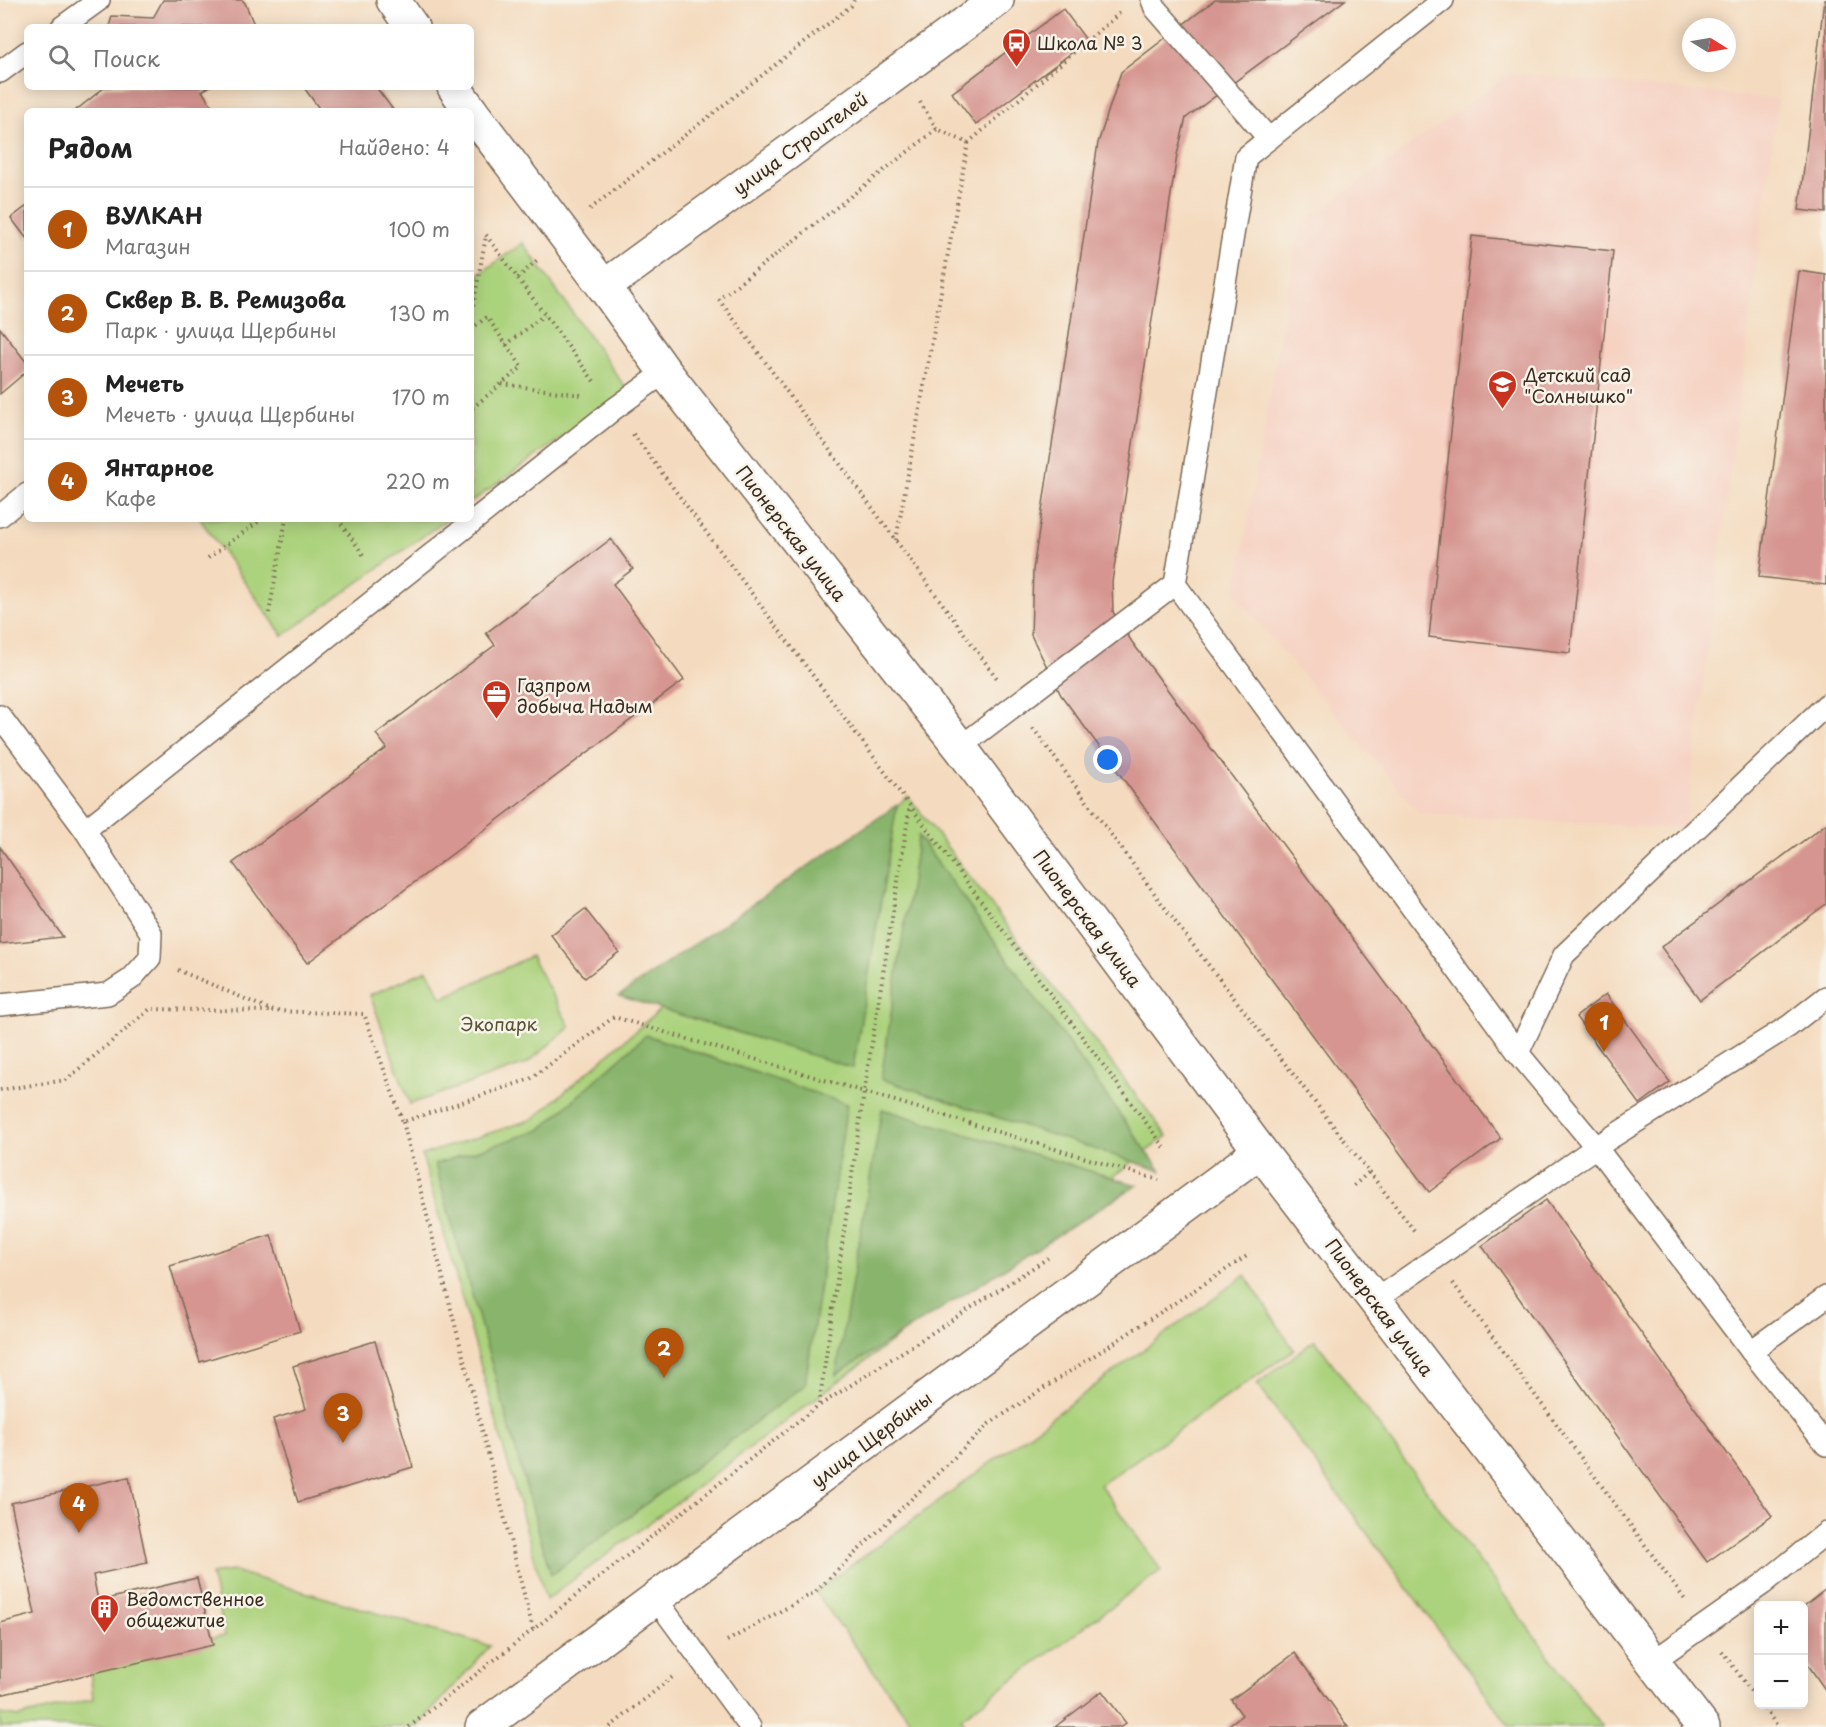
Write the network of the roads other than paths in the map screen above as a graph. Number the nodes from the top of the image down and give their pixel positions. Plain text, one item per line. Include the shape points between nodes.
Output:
1 (99, 0) edge
2 (393, 0) edge
3 (997, 0) edge
4 (1152, 0) edge
5 (1443, 0) edge
6 (66, 24) edge
7 (410, 24) edge
8 (24, 54) edge
9 (0, 72) edge
10 (456, 90) edge
11 (469, 108) edge
12 (474, 115) edge
13 (1269, 138) junction
14 (604, 287) junction
15 (665, 372) junction
16 (24, 496) edge
17 (474, 515) edge
18 (0, 516) edge
19 (465, 522) edge
20 (1175, 584) junction
21 (1826, 705) edge
22 (0, 716) edge
23 (960, 747) junction
24 (85, 830) junction
25 (1826, 997) edge
26 (0, 1005) edge
27 (1518, 1053) junction
28 (1596, 1148) junction
29 (1260, 1151) junction
30 (1826, 1297) edge
31 (1375, 1300) junction
32 (1751, 1351) junction
33 (1826, 1445) edge
34 (1826, 1533) edge
35 (656, 1599) junction
36 (1652, 1662) junction
37 (482, 1727) edge
38 (750, 1727) edge
39 (1702, 1727) edge

1 - 6 lane
2 - 7 street
3 - 14 street, улица Строителей
4 - 13 lane
5 - 13 lane
8 - 9 lane
10 - 11 street, Пионерская улица
12 - 14 street, Пионерская улица
13 - 20 lane via 1246,157
14 - 15 street, Пионерская улица
15 - 17 lane via 611,404
15 - 23 street, Пионерская улица
16 - 18 lane
19 - 24 lane
20 - 23 lane
20 - 27 lane
21 - 27 lane via 1564,955
22 - 24 lane
23 - 29 street, Пионерская улица
24 - 26 lane via 151,933 150,958 131,979 108,994
25 - 28 lane via 1789,1026
27 - 28 lane
28 - 31 lane
28 - 32 lane
29 - 31 street, Пионерская улица
29 - 35 street, улица Щербины
30 - 32 lane
31 - 36 street, Пионерская улица
32 - 33 lane
34 - 36 lane via 1763,1584
35 - 37 street, улица Щербины
35 - 38 lane
36 - 39 street, Пионерская улица

